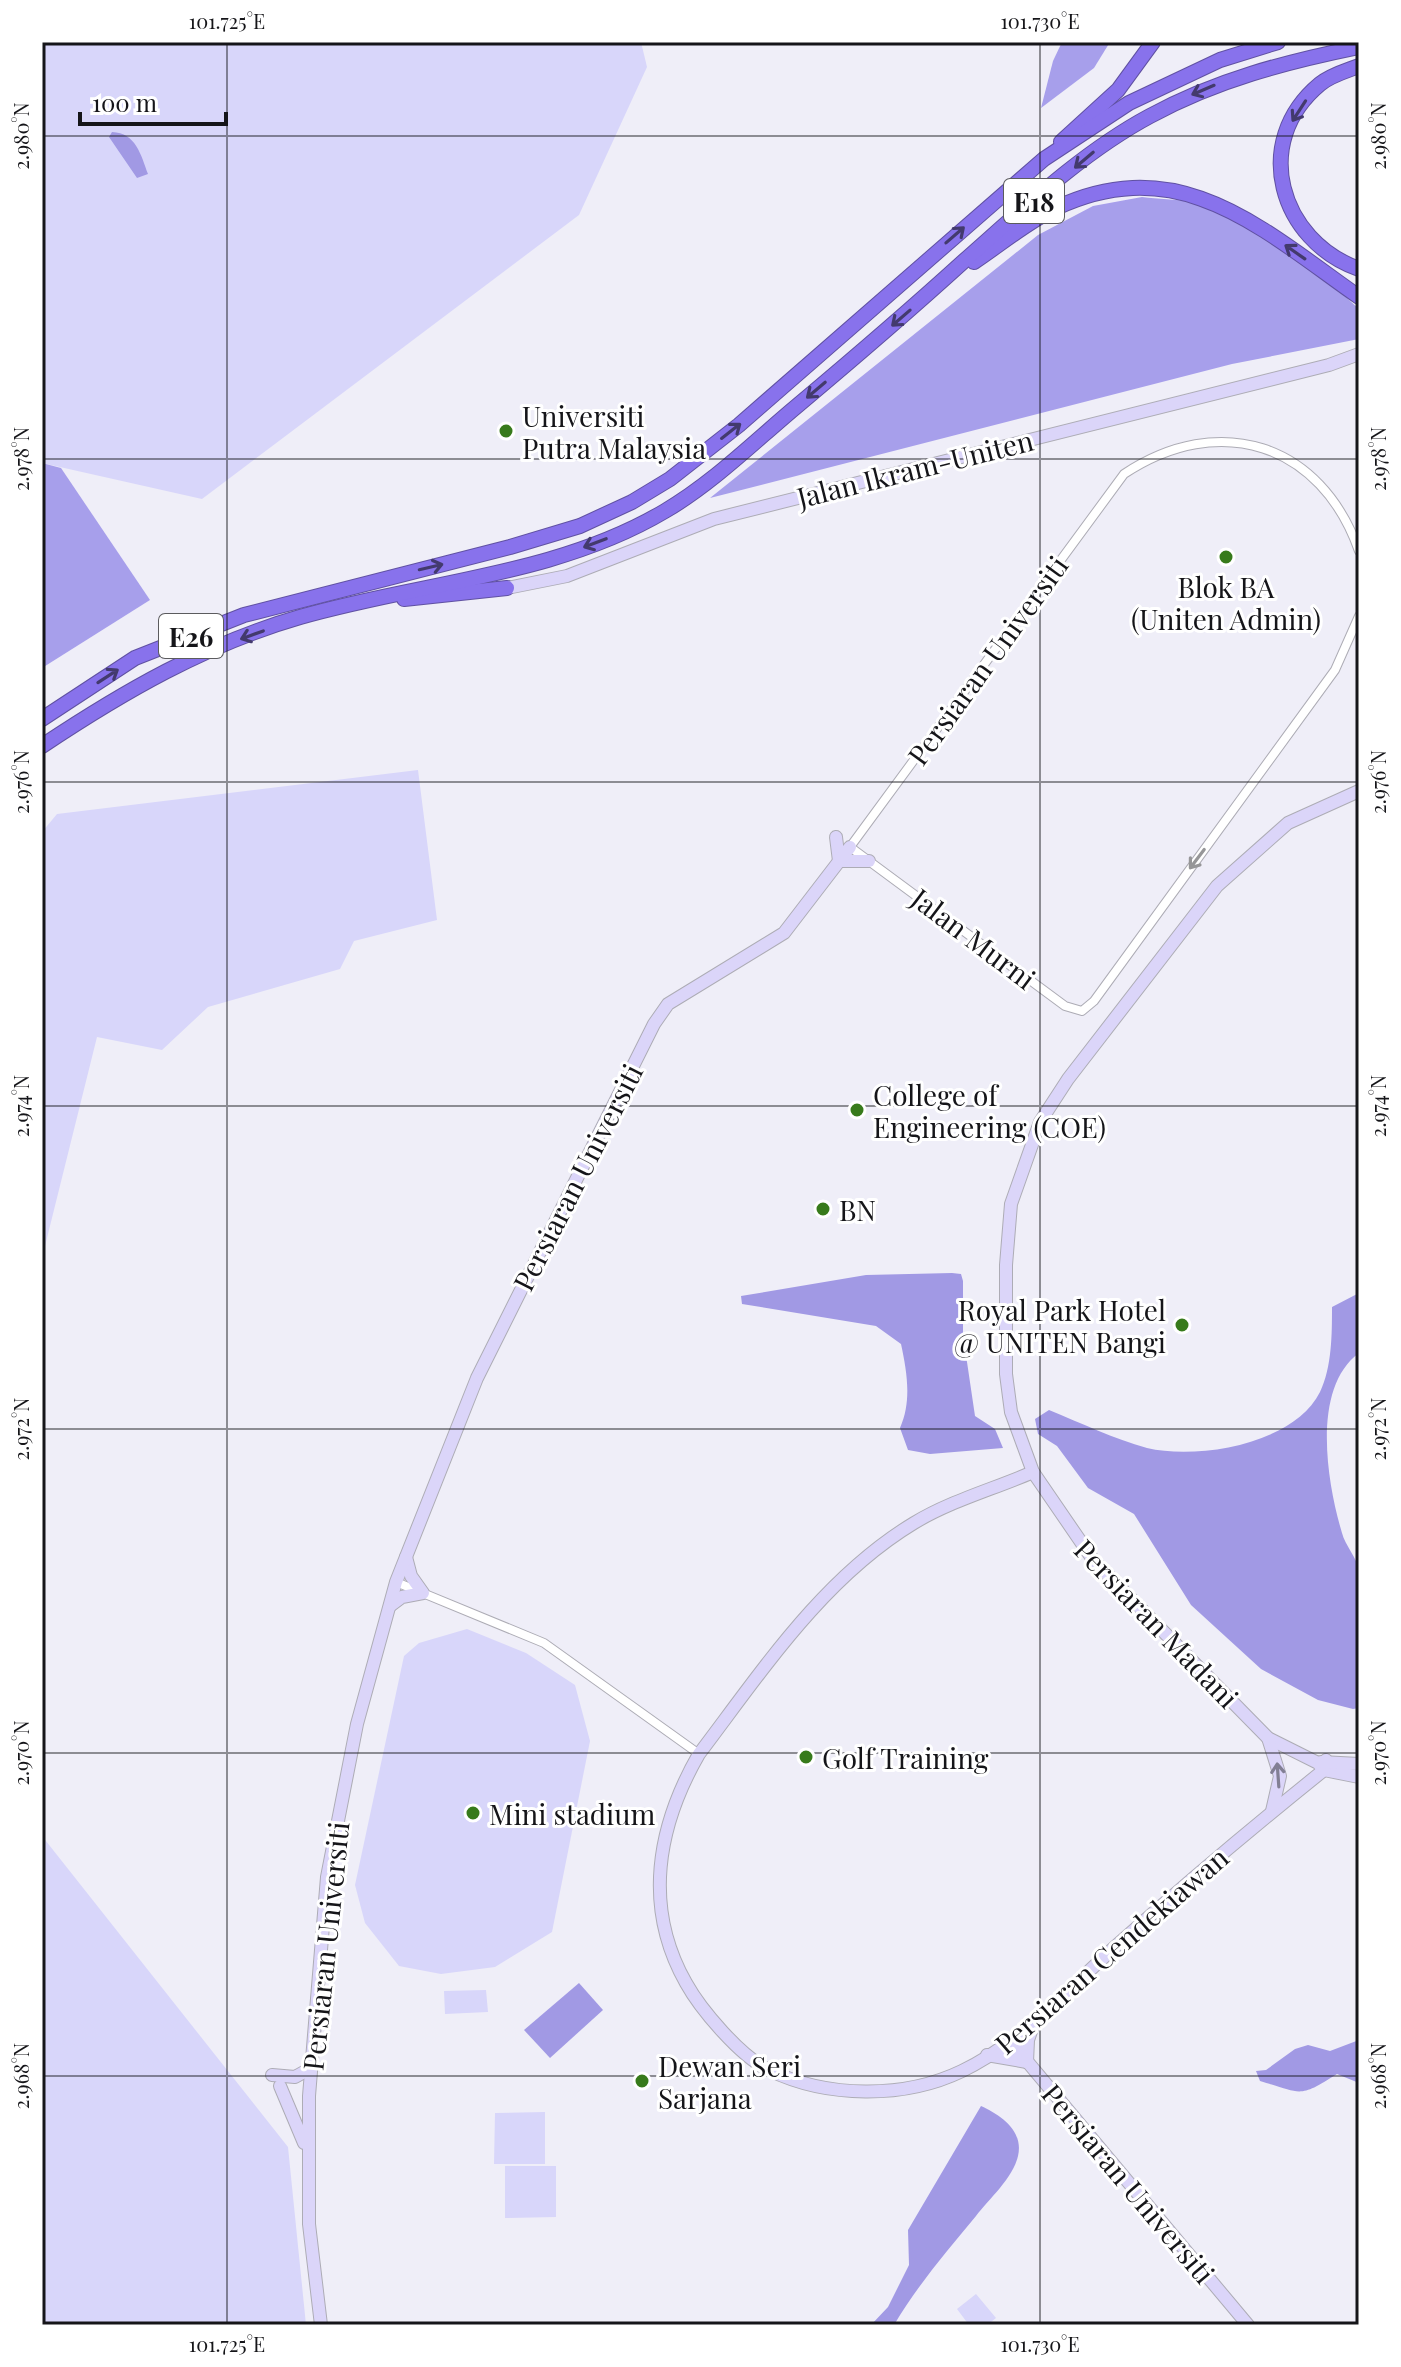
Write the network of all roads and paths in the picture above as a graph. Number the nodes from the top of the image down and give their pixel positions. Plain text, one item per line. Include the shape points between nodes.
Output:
1 (1153, 42) edge
2 (1278, 42) edge
3 (1359, 47) edge
4 (1359, 66) edge
5 (1044, 159) junction
6 (1359, 269) edge
7 (926, 296) junction
8 (1359, 297) edge
9 (858, 320) joint
10 (876, 340) joint
11 (1359, 354) edge
12 (1359, 362) edge
13 (1329, 365) junction
14 (1359, 551) edge
15 (507, 588) joint
16 (366, 600) junction
17 (1359, 616) edge
18 (42, 719) edge
19 (56, 736) junction
20 (42, 746) edge
21 (42, 755) edge
22 (1359, 791) edge
23 (836, 837) dead end
24 (850, 847) junction
25 (839, 861) junction
26 (869, 861) junction
27 (1033, 1472) junction
28 (406, 1557) junction
29 (396, 1582) junction
30 (423, 1593) junction
31 (390, 1606) junction
32 (1268, 1738) junction
33 (699, 1754) junction
34 (1322, 1764) junction
35 (1359, 1764) edge
36 (1359, 1777) edge
37 (1272, 1812) junction
38 (1036, 2017) junction
39 (1010, 2041) junction
40 (987, 2055) junction
41 (1027, 2062) junction
42 (311, 2068) junction
43 (307, 2154) junction
44 (321, 2325) edge
45 (1248, 2325) edge

1 - 5 highway via 1118,90
2 - 5 highway, E18 via 1220,60 1140,98
3 -> 7 highway, E18 via 1229,79 1149,116 1102,144
4 -> 6 highway via 1320,85 1303,102 1284,141 1281,180 1289,210 1304,232 1319,248
9 -> 5 highway, E18
8 -> 7 highway via 1223,206 1155,186 1089,194 1054,209
7 -> 10 highway, E18
18 -> 9 highway, E26 via 135,658 244,615 510,547 580,526 632,502 739,425
10 -> 16 highway, E26 via 666,510 596,544
11 - 13 street, Jalan Ikram-Uniten
12 - 13 street, Jalan Ikram-Uniten
13 - 15 street, Jalan Ikram-Uniten via 714,519 567,576
14 - 24 street, Persiaran Universiti via 1351,528 1322,485 1250,443 1208,440 1154,454 1124,474
15 - 16 highway
16 -> 19 highway, E26 via 298,618 166,669
17 -> 26 street, Jalan Murni via 1335,670 1082,1011 1065,1006
19 - 20 highway, E26
19 - 21 highway
22 - 27 street, Persiaran Madani via 1288,823 1217,886 1040,1122 1011,1204 1006,1265 1006,1374 1011,1412
23 - 25 street
24 - 25 street, Persiaran Universiti
24 - 26 street, Jalan Murni
25 - 26 street
25 - 28 street, Persiaran Universiti via 784,933 668,1004 654,1024 477,1378
27 - 32 street, Persiaran Madani via 1094,1561
27 - 33 street, Persiaran Cendekiawan via 914,1523 826,1594
28 - 29 street, Persiaran Universiti
28 - 30 street
29 - 30 street
29 - 31 street, Persiaran Universiti
30 - 31 street
30 - 33 street via 544,1643
31 - 42 street, Persiaran Universiti via 357,1724 327,1877
32 - 34 street
37 -> 32 street via 1280,1776
33 - 40 street, Persiaran Cendekiawan via 669,1815 660,1856 660,1909 682,1976 728,2036 767,2069 817,2086 856,2091 920,2085 962,2071
34 - 35 street
34 - 36 street
34 - 37 street, Persiaran Cendekiawan
37 - 38 street, Persiaran Cendekiawan
38 - 39 street, Persiaran Cendekiawan
38 - 41 street
39 - 40 street, Persiaran Cendekiawan
39 - 41 street, Persiaran Universiti
40 - 41 street
41 - 45 street, Persiaran Universiti
42 - 43 street, Persiaran Universiti
42 - 43 street via 276,2080 297,2119
43 - 44 street, Persiaran Universiti

